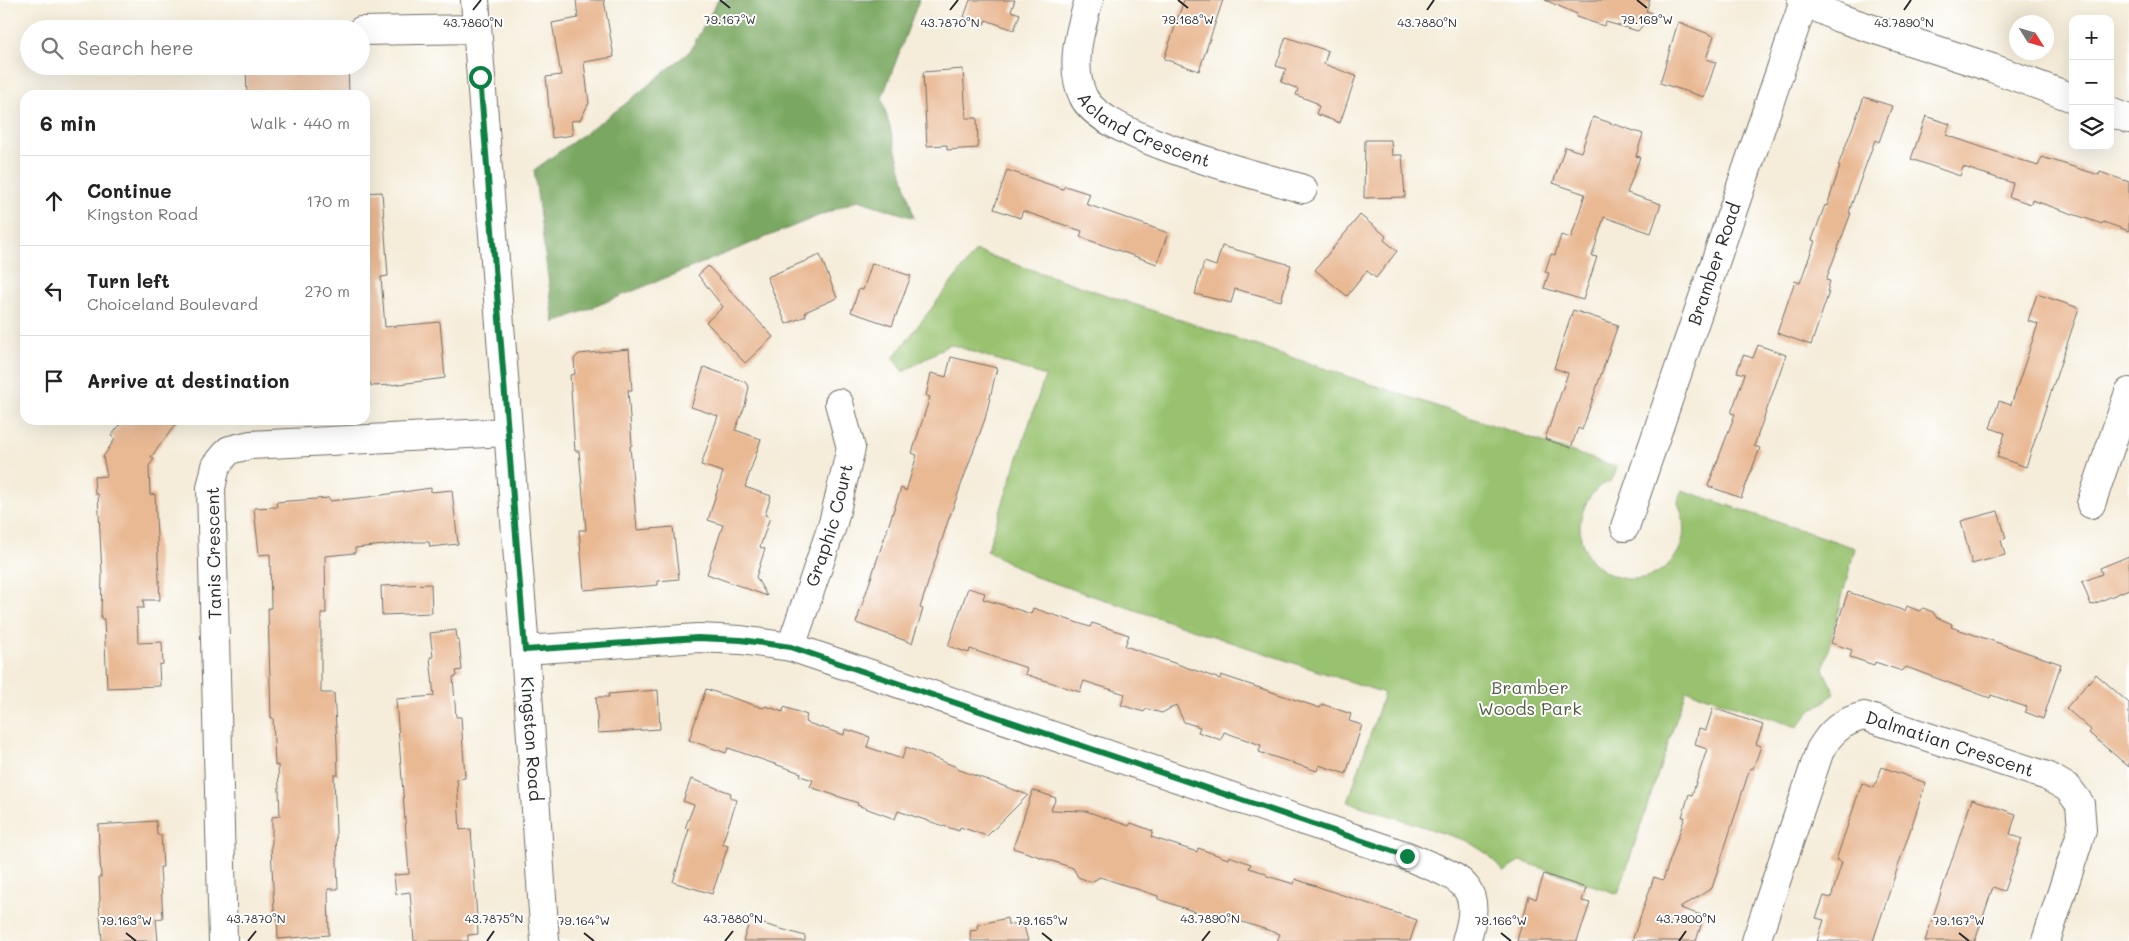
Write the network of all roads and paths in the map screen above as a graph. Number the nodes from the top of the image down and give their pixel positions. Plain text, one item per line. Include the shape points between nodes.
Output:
1 (474, 0) edge
2 (1089, 0) edge
3 (1802, 1) edge
4 (477, 29) junction
5 (370, 32) edge
6 (2069, 97) edge
7 (2114, 113) edge
8 (2129, 119) edge
9 (1304, 189) dead end
10 (2129, 392) edge
11 (839, 403) dead end
12 (507, 432) junction
13 (2091, 504) dead end
14 (1625, 527) dead end
15 (791, 647) junction
16 (525, 650) junction
17 (223, 941) edge
18 (545, 941) edge
19 (1466, 941) edge
20 (1756, 941) edge
21 (2046, 941) edge

1 - 4 street, Kingston Road
2 - 9 street, Acland Crescent via 1080,30 1077,67 1083,98 1092,109 1149,141
3 - 6 street via 1839,18
3 - 14 street, Bramber Road
4 - 5 street
4 - 12 street, Kingston Road
7 - 8 street
10 - 13 street
11 - 15 street, Graphic Court via 851,448 833,523
12 - 16 street, Kingston Road
12 - 17 street, Tanis Crescent via 250,445 229,450 216,466 212,488
15 - 16 street via 698,638
15 - 19 street via 1398,853 1458,878 1469,891 1473,905
16 - 18 street, Kingston Road
20 - 21 street, Dalmatian Crescent via 1820,750 1834,729 1864,716 2047,776 2068,788 2080,804 2082,830

